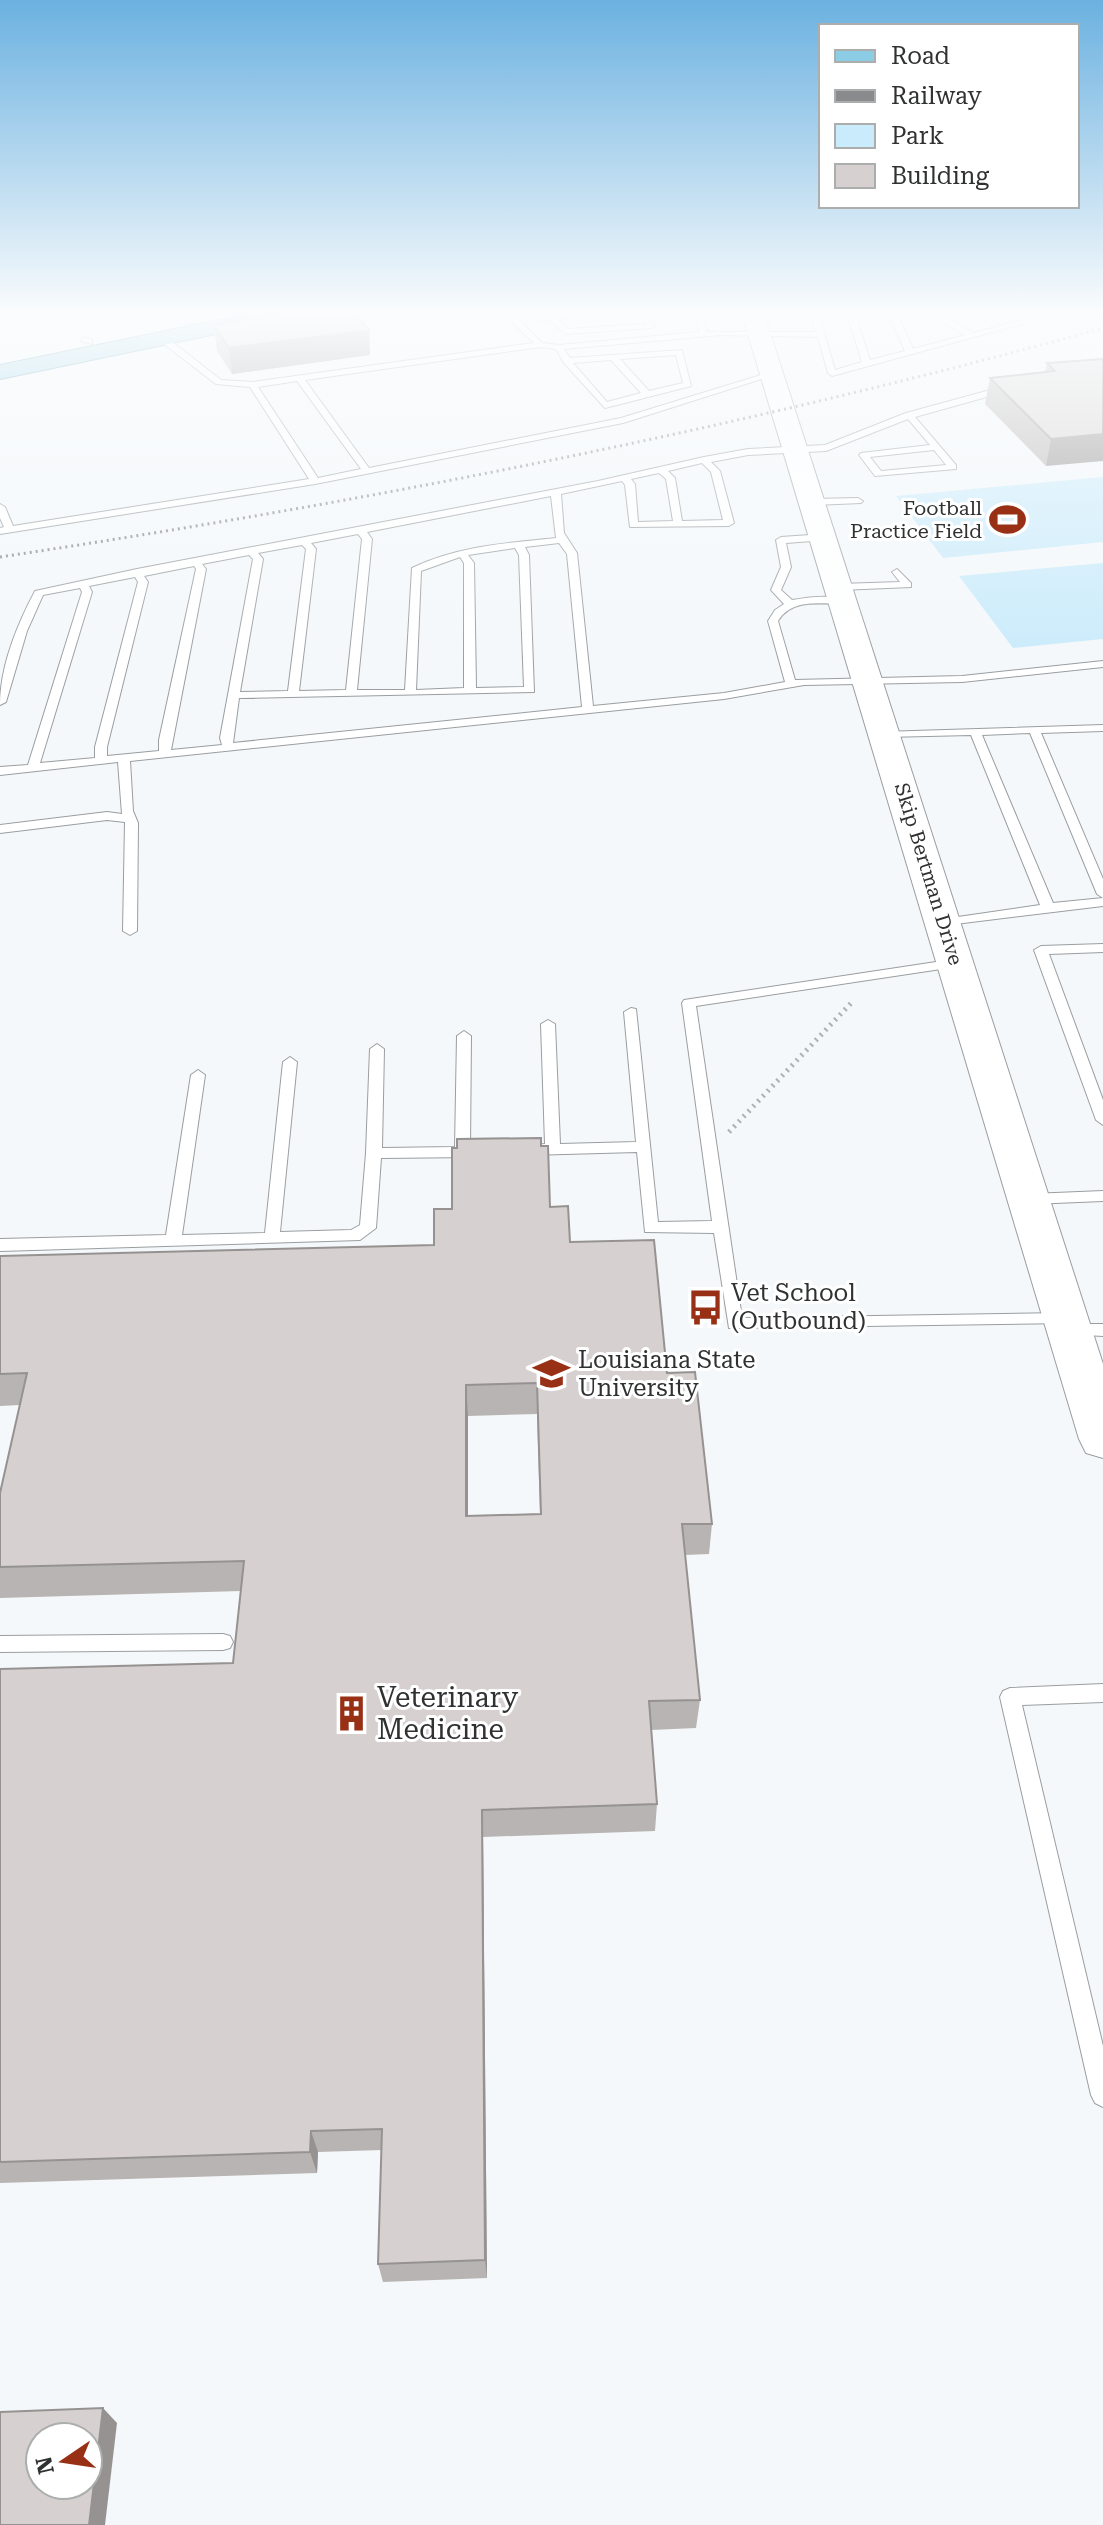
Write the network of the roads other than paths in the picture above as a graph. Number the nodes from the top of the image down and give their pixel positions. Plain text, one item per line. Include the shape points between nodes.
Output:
1 (281, 429) edge
2 (336, 429) edge
3 (579, 429) edge
4 (790, 429) edge
5 (874, 429) edge
6 (921, 429) edge
7 (936, 447) junction
8 (798, 449) junction
9 (704, 460) junction
10 (661, 470) junction
11 (367, 471) junction
12 (624, 478) junction
13 (315, 481) junction
14 (556, 492) junction
15 (858, 501) dead end
16 (814, 502) junction
17 (1, 504) edge
18 (678, 524) junction
19 (360, 529) junction
20 (5, 530) edge
21 (825, 537) junction
22 (303, 540) junction
23 (561, 540) junction
24 (519, 546) junction
25 (250, 550) junction
26 (463, 555) junction
27 (195, 561) junction
28 (137, 572) junction
29 (897, 572) dead end
30 (82, 583) junction
31 (842, 594) junction
32 (789, 603) junction
33 (1103, 664) edge
34 (5, 671) edge
35 (869, 682) junction
36 (791, 685) junction
37 (470, 691) junction
38 (351, 693) junction
39 (410, 693) junction
40 (293, 694) junction
41 (234, 695) junction
42 (0, 702) edge
43 (588, 709) junction
44 (1103, 728) edge
45 (1034, 730) junction
46 (975, 731) junction
47 (885, 734) junction
48 (228, 748) junction
49 (165, 754) junction
50 (124, 758) junction
51 (101, 761) junction
52 (34, 768) junction
53 (0, 771) edge
54 (129, 815) junction
55 (0, 829) edge
56 (1103, 894) edge
57 (1103, 902) edge
58 (1048, 908) junction
59 (944, 923) junction
60 (130, 931) dead end
61 (1103, 948) edge
62 (956, 963) junction
63 (631, 1012) dead end
64 (548, 1024) dead end
65 (464, 1036) dead end
66 (377, 1049) dead end
67 (290, 1062) dead end
68 (198, 1075) dead end
69 (1103, 1120) edge
70 (644, 1147) junction
71 (553, 1150) junction
72 (462, 1152) junction
73 (374, 1153) junction
74 (1103, 1196) edge
75 (1029, 1199) junction
76 (721, 1227) junction
77 (272, 1238) junction
78 (173, 1241) junction
79 (0, 1245) edge
80 (1079, 1326) edge
81 (1103, 1439) edge
82 (223, 1642) dead end
83 (0, 1644) edge
84 (1103, 1693) edge
85 (1103, 2095) edge

1 - 13 lane
2 - 11 lane
3 - 11 lane
4 - 8 street, Skip Bertman Drive
5 - 8 lane via 826,448
6 - 7 lane
7 - 7 lane via 953,467 878,474 864,455
8 - 9 lane
8 - 16 street, Skip Bertman Drive
9 - 10 lane
9 - 18 lane via 715,471 729,523
10 - 12 lane
10 - 18 lane via 670,478
11 - 13 lane
12 - 14 lane
12 - 18 lane via 630,484 633,525
13 - 20 lane via 182,497
14 - 19 lane
14 - 23 lane
15 - 16 lane
16 - 21 street, Skip Bertman Drive
17 - 20 lane
19 - 22 lane
19 - 38 lane via 367,539
21 - 31 street, Skip Bertman Drive
21 - 32 lane via 781,540 786,567 776,590
22 - 25 lane
22 - 40 lane via 311,549
23 - 24 lane
23 - 43 lane via 572,553
24 - 26 lane
24 - 37 lane via 524,555 530,690
25 - 27 lane
25 - 41 lane via 258,559
26 - 37 lane via 469,563
26 - 39 lane via 431,560 416,570
27 - 28 lane
27 - 49 lane via 201,569
28 - 30 lane
28 - 51 lane via 143,582
29 - 31 lane via 907,585
30 - 34 lane via 39,593
30 - 52 lane via 87,592
31 - 32 lane
31 - 35 street, Skip Bertman Drive
32 - 36 lane via 773,621
33 - 35 lane via 962,679
34 - 42 lane
35 - 36 lane
35 - 47 street, Skip Bertman Drive
36 - 43 lane
37 - 39 lane
38 - 39 lane
38 - 40 lane
40 - 41 lane
41 - 48 lane
43 - 48 lane
44 - 45 lane
45 - 46 lane
45 - 56 lane
46 - 47 lane
46 - 58 lane
47 - 59 street, Skip Bertman Drive
48 - 49 lane
49 - 50 lane
50 - 51 lane
50 - 54 lane
51 - 52 lane
52 - 53 lane
54 - 55 lane
54 - 60 lane
57 - 58 lane
58 - 59 lane
59 - 62 street, Skip Bertman Drive
61 - 69 lane via 1041,950
62 - 75 street, Skip Bertman Drive
62 - 76 lane via 689,1003
63 - 70 lane
64 - 71 lane
65 - 72 lane
66 - 73 lane
67 - 77 lane
68 - 78 lane
70 - 71 lane
70 - 76 lane via 651,1228
71 - 72 lane
72 - 73 lane
73 - 77 lane via 368,1228 354,1236
74 - 75 lane
75 - 80 street, Skip Bertman Drive
76 - 80 lane via 735,1324
77 - 78 lane
78 - 79 lane
80 - 81 street, Skip Bertman Drive
82 - 83 lane
84 - 85 lane via 1010,1697

